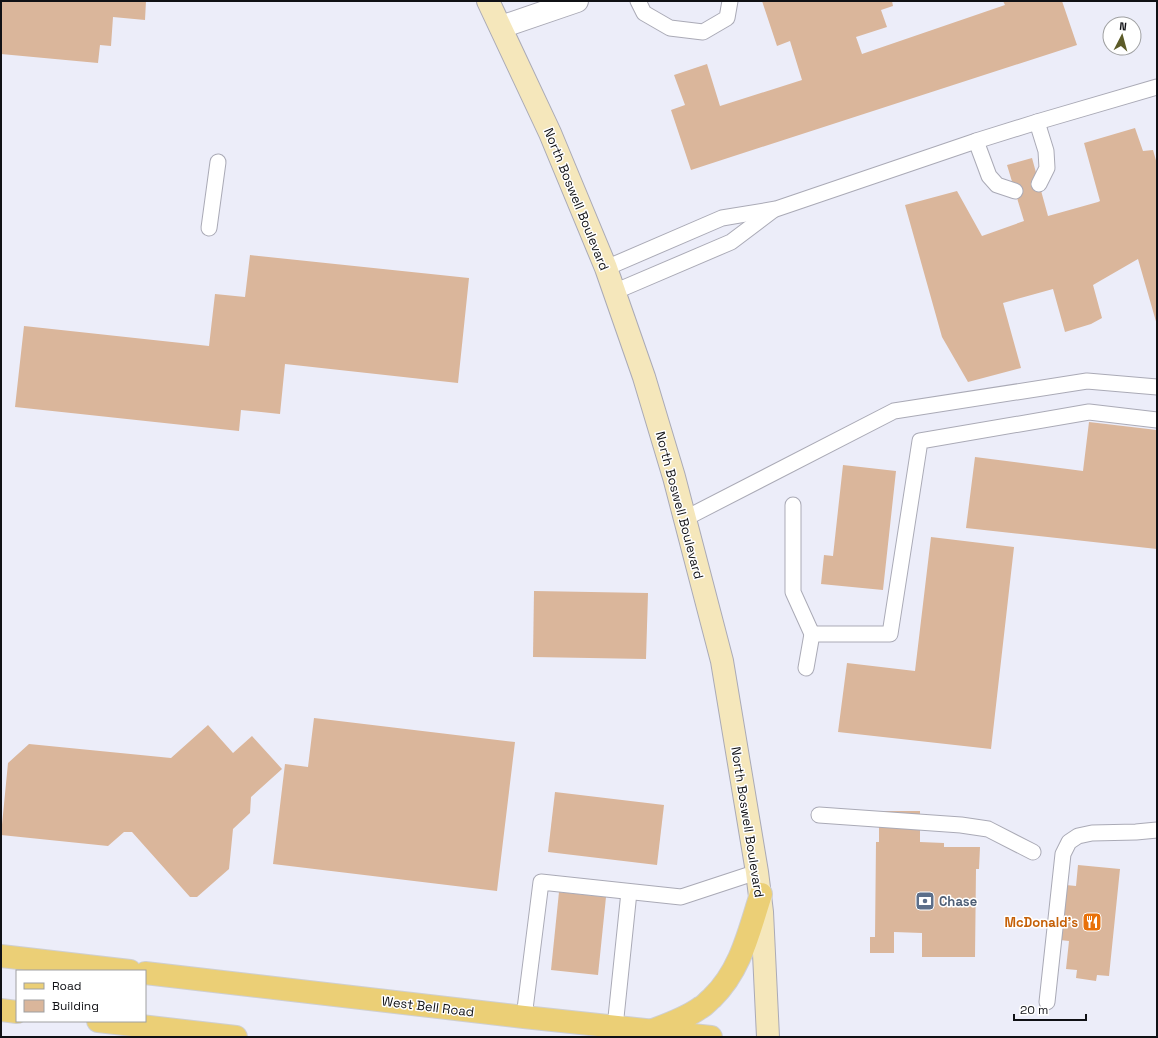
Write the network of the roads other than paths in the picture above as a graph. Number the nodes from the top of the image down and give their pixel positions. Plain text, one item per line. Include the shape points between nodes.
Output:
1 (488, 1) edge
2 (577, 1) edge
3 (638, 1) edge
4 (730, 1) edge
5 (501, 27) junction
6 (1157, 87) edge
7 (1037, 122) junction
8 (976, 140) junction
9 (218, 162) dead end
10 (1039, 184) dead end
11 (1015, 191) dead end
12 (776, 209) junction
13 (209, 228) dead end
14 (606, 268) junction
15 (614, 292) junction
16 (1157, 387) edge
17 (1157, 420) edge
18 (793, 505) dead end
19 (684, 519) junction
20 (812, 634) junction
21 (806, 668) dead end
22 (819, 814) dead end
23 (1157, 830) edge
24 (1033, 852) dead end
25 (757, 872) junction
26 (630, 892) junction
27 (761, 894) junction
28 (1, 956) edge
29 (121, 970) edge
30 (146, 973) edge
31 (1047, 1002) dead end
32 (1, 1010) edge
33 (16, 1012) edge
34 (524, 1017) junction
35 (107, 1022) edge
36 (615, 1027) junction
37 (650, 1031) junction
38 (236, 1037) edge
39 (711, 1037) edge
40 (768, 1037) edge

1 - 5 street, North Boswell Boulevard
2 - 5 street
3 - 4 lane via 644,13 670,28 703,32 727,18
5 - 14 street, North Boswell Boulevard via 550,133
6 - 7 lane
7 - 8 lane
7 - 10 lane via 1046,152 1047,168
8 - 11 lane via 989,176 997,185
8 - 12 lane
9 - 13 lane
12 - 14 lane via 722,218
12 - 15 lane via 731,242
14 - 15 street, North Boswell Boulevard
15 - 19 street, North Boswell Boulevard via 644,378
16 - 19 lane via 1087,381 894,411
17 - 20 lane via 1089,412 920,441 890,634
18 - 20 lane via 793,592
19 - 25 street, North Boswell Boulevard via 722,661
20 - 21 lane
22 - 24 lane via 988,829
23 - 31 lane via 1092,833 1078,836 1069,842 1063,854
25 - 26 lane via 681,897
25 - 27 street, North Boswell Boulevard
26 - 34 lane via 540,882
26 - 36 lane
27 - 37 main road via 743,951 730,976 717,993 701,1008
27 - 40 street, North Boswell Boulevard
28 - 29 main road
30 - 34 main road, West Bell Road
32 - 33 main road
34 - 36 main road, West Bell Road
35 - 38 main road
36 - 37 main road, West Bell Road
37 - 39 main road, West Bell Road

